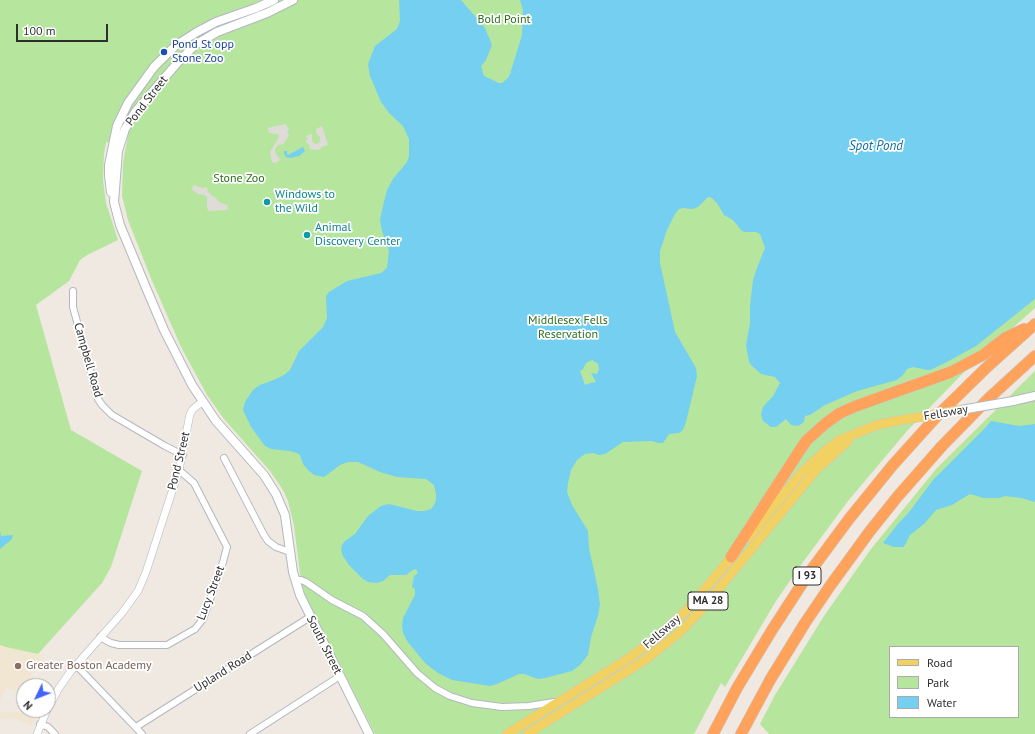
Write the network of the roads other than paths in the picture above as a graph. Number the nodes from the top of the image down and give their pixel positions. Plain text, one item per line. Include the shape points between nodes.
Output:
1 (274, 0) edge
2 (293, 0) edge
3 (114, 202) junction
4 (73, 291) dead end
5 (1035, 324) edge
6 (1035, 356) edge
7 (1035, 396) edge
8 (202, 402) junction
9 (961, 410) joint
10 (858, 433) junction
11 (183, 455) junction
12 (224, 458) dead end
13 (180, 470) junction
14 (290, 552) junction
15 (731, 557) junction
16 (295, 581) junction
17 (310, 617) junction
18 (100, 637) junction
19 (76, 665) junction
20 (340, 676) junction
21 (56, 694) edge
22 (562, 700) junction
23 (43, 718) edge
24 (40, 724) junction
25 (136, 727) junction
26 (37, 734) edge
27 (55, 734) edge
28 (142, 734) edge
29 (250, 734) edge
30 (369, 734) edge
31 (506, 734) edge
32 (527, 734) edge
33 (713, 734) edge
34 (741, 734) edge

1 - 3 main road, Pond Street via 205,27 180,42 154,67 128,103 117,126 109,176
2 - 3 main road, Pond Street via 217,32 196,45 179,61 136,111 125,129 118,151
3 - 8 main road, Pond Street via 120,226 164,330
4 - 11 street, Campbell Road via 73,306 102,405 115,416
5 - 15 highway via 1005,338 984,355 951,372 840,413 815,433 800,450
5 - 33 highway, I 93 via 954,399 858,507 817,561 784,611 741,681
6 - 34 highway, I 93 via 942,446 870,531 801,629
7 - 9 main road, Fellsway / MA 28, bridge
8 - 11 street, Pond Street via 190,414
8 - 14 main road, South Street via 274,490 285,515
9 - 10 main road, Fellsway / MA 28, bridge via 877,425
10 - 15 main road, Fellsway / MA 28 via 838,441 811,463
10 - 32 main road, Fellsway / MA 28 via 817,469 703,608 680,632 645,660
11 - 13 street, Pond Street
12 - 14 street via 264,535 276,547
13 - 18 street, Pond Street via 142,584 129,605
13 - 18 street, Lucy Street via 194,483 228,548 203,620 195,628 167,645 119,645
14 - 16 main road, South Street
15 - 22 main road, Fellsway / MA 28 via 687,610 664,632 634,655
16 - 17 main road, South Street
16 - 22 street via 306,582 363,616 421,676 440,691 455,698 482,705 510,707 540,705
17 - 20 main road, South Street
17 - 25 street, Upland Road
18 - 19 street, Pond Street
19 - 21 street, Pond Street
19 - 25 street
20 - 29 street
20 - 30 main road, South Street
22 - 31 main road, Fellsway / MA 28
23 - 24 street, Pond Street
24 - 26 street, Pond Street
24 - 27 street
25 - 28 street

